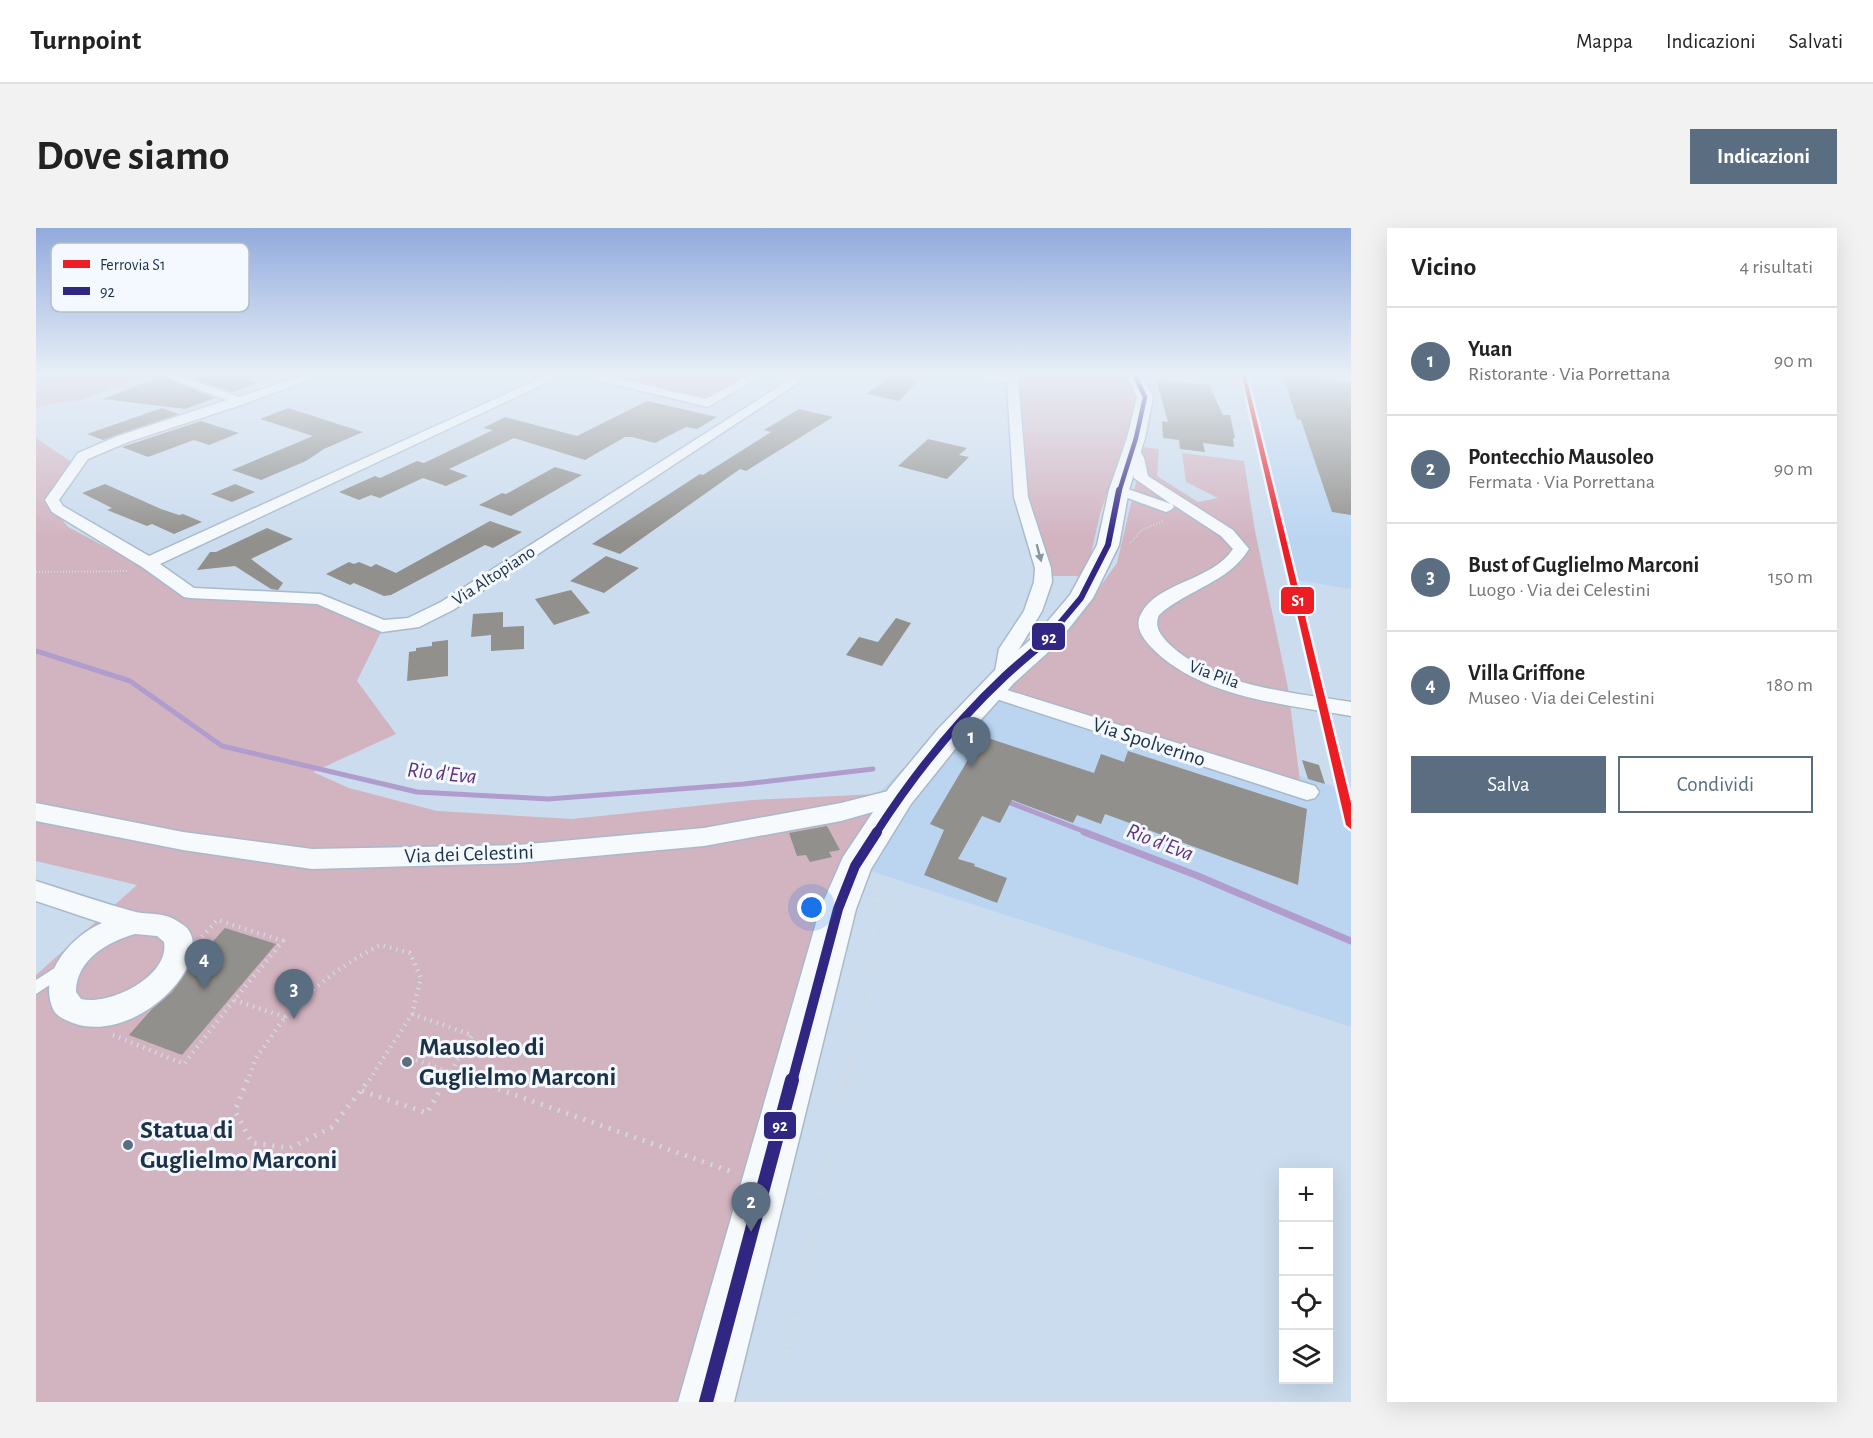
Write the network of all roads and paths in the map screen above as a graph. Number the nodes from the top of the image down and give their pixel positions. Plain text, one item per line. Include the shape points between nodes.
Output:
1 (148, 431) edge
2 (440, 431) edge
3 (718, 431) edge
4 (1016, 431) edge
5 (1137, 431) edge
6 (1132, 449) junction
7 (1119, 490) junction
8 (1177, 505) junction
9 (1111, 526) junction
10 (154, 567) junction
11 (36, 572) edge
12 (998, 684) junction
13 (1351, 709) edge
14 (1307, 792) dead end
15 (900, 796) junction
16 (36, 812) edge
17 (875, 874) dead end
18 (36, 891) edge
19 (94, 909) junction
20 (135, 923) junction
21 (73, 958) junction
22 (173, 968) junction
23 (36, 988) edge
24 (234, 999) junction
25 (412, 1014) junction
26 (285, 1017) junction
27 (120, 1026) dead end
28 (416, 1060) dead end
29 (451, 1072) junction
30 (362, 1091) junction
31 (764, 1183) junction
32 (706, 1402) edge
33 (776, 1402) edge

1 - 10 street, Via Altopiano via 83,456 52,500 57,508
2 - 10 street
3 - 10 street, Via Altopiano via 447,606 412,623 382,626 320,599 190,593
4 -> 12 street via 1022,497 1043,568 1043,582 1033,611 1009,650
5 - 6 main road
6 - 7 main road
6 - 8 street via 1141,478
7 - 8 street
7 - 9 main road
8 - 9 street via 1132,511
8 - 13 street, Via Pila via 1214,524 1241,549 1224,568 1149,614 1150,634 1179,662 1218,680
9 - 12 main road via 1100,565 1081,598 1046,640
10 - 11 path
12 - 14 street, Via Spolverino
12 - 15 main road
15 - 16 street, Via dei Celestini via 841,812 704,837 518,854 323,859 183,841
15 - 31 main road via 855,866 838,909
17 - 33 path via 880,930
18 - 19 street
19 - 20 street
19 - 21 street via 95,926
20 - 21 street via 97,938
20 - 22 street via 167,927 177,935 180,947
21 - 22 street via 61,981 60,995 67,1006 97,1014 137,1002 155,990
21 - 23 lane
22 - 24 path via 217,920 283,941
24 - 26 path
24 - 27 path via 184,1064 112,1035
25 - 26 path via 421,978 410,953 380,945 346,961 313,987
25 - 29 path via 472,1035
25 - 30 path
26 - 30 path via 256,1058 235,1111 252,1143 290,1148 332,1127
28 - 29 path
29 - 30 path via 428,1113
29 - 31 path
31 - 32 main road

